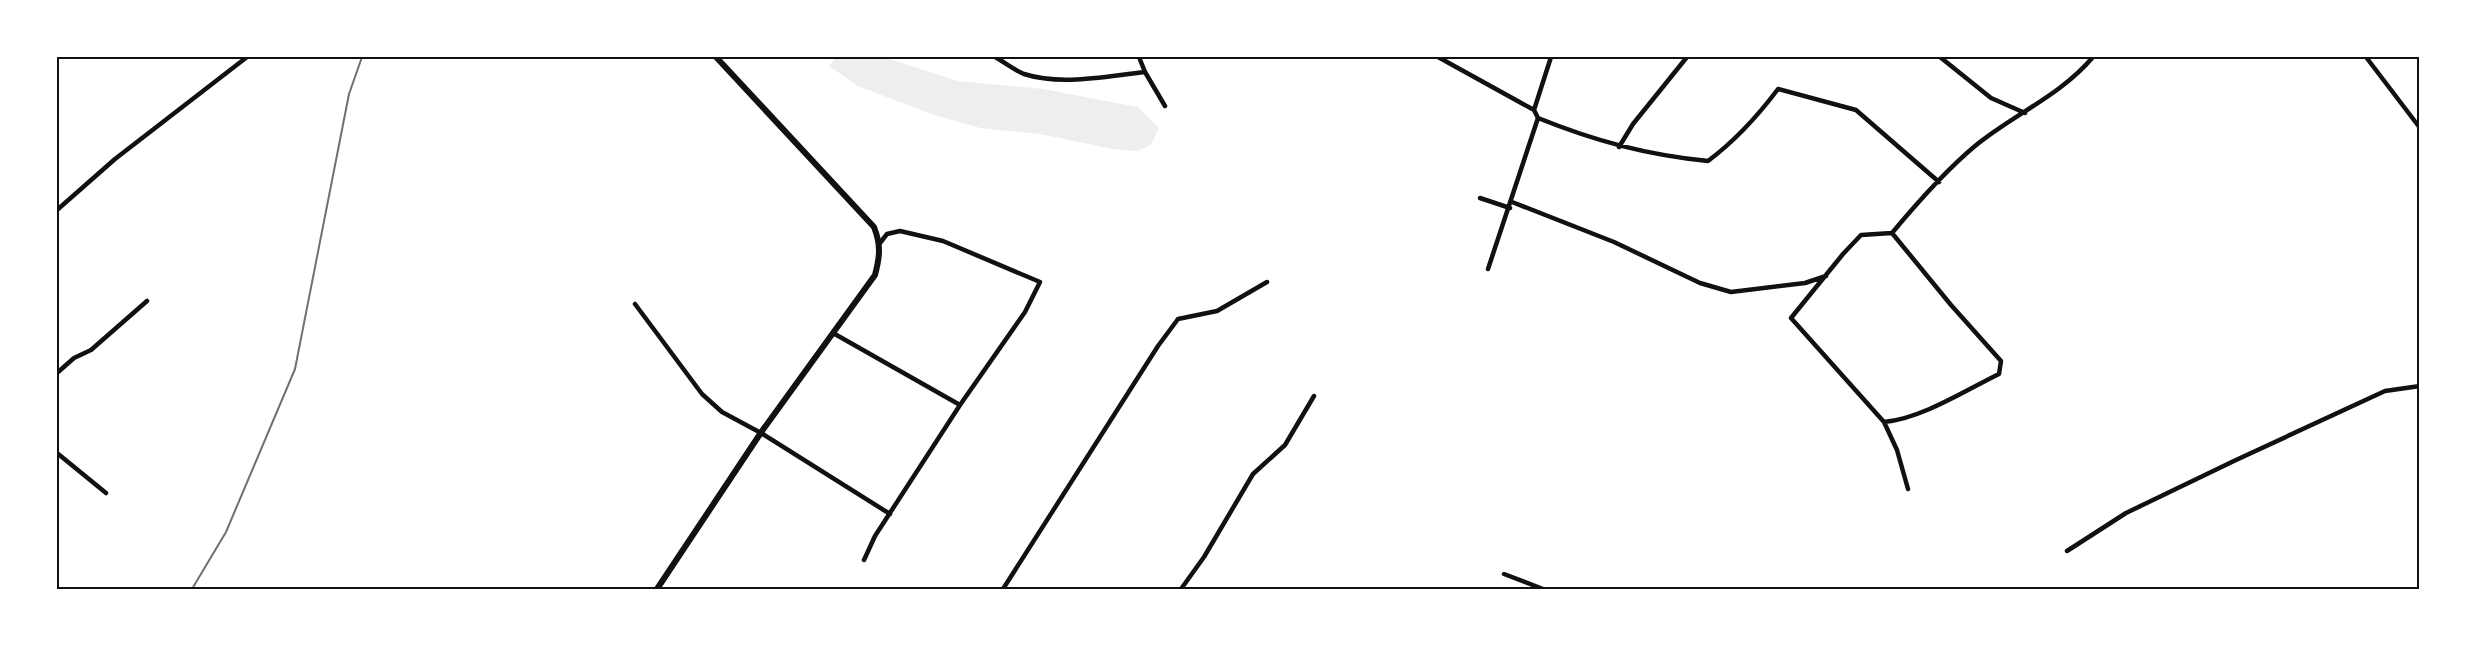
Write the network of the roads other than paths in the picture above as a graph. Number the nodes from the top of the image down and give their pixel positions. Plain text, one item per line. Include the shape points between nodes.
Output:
1 (247, 57) edge
2 (716, 57) edge
3 (995, 57) edge
4 (1139, 57) edge
5 (1438, 57) edge
6 (1551, 57) edge
7 (1687, 57) edge
8 (1940, 57) edge
9 (2093, 57) edge
10 (2366, 57) edge
11 (1145, 72) junction
12 (1166, 106) dead end
13 (1534, 110) junction
14 (2025, 113) junction
15 (1538, 118) junction
16 (2420, 127) edge
17 (1619, 147) junction
18 (1939, 182) junction
19 (1480, 198) dead end
20 (1511, 205) junction
21 (57, 210) edge
22 (1892, 233) junction
23 (880, 243) junction
24 (1488, 269) dead end
25 (1826, 276) junction
26 (1267, 282) dead end
27 (147, 301) dead end
28 (635, 304) dead end
29 (833, 333) junction
30 (57, 373) edge
31 (2420, 386) edge
32 (1314, 396) dead end
33 (960, 405) junction
34 (1884, 422) junction
35 (761, 433) junction
36 (57, 453) edge
37 (1908, 489) dead end
38 (106, 493) dead end
39 (890, 514) junction
40 (2067, 551) dead end
41 (864, 560) dead end
42 (1504, 574) dead end
43 (657, 589) edge
44 (1003, 589) edge
45 (1181, 589) edge
46 (1543, 589) edge

1 - 21 street via 115,159
2 - 23 street via 874,227
3 - 11 street via 1022,73 1050,79
4 - 11 street
5 - 13 street
6 - 13 street
7 - 17 street
8 - 14 street via 1991,98
9 - 14 street via 2072,80
10 - 16 street
11 - 12 street
13 - 15 street
14 - 18 street via 1976,146
15 - 17 street
15 - 20 street
17 - 18 street via 1708,161 1753,122 1778,89 1856,110
18 - 22 street
19 - 20 street
20 - 24 street
20 - 25 street via 1614,242 1731,292 1805,283
22 - 25 street via 1861,235
22 - 34 street via 2001,361 1999,374 1936,405
23 - 29 street via 875,275
23 - 33 street via 887,234 900,231 943,241 1040,282 1025,312
25 - 34 street via 1791,318
26 - 44 street via 1217,311 1178,319
27 - 30 street via 91,350
28 - 35 street via 702,394 722,412
29 - 33 street
29 - 35 street
31 - 40 street via 2385,391 2236,460 2126,513
32 - 45 street via 1285,445 1253,474
33 - 39 street
34 - 37 street
35 - 39 street
35 - 43 street
36 - 38 street
39 - 41 street
42 - 46 street

